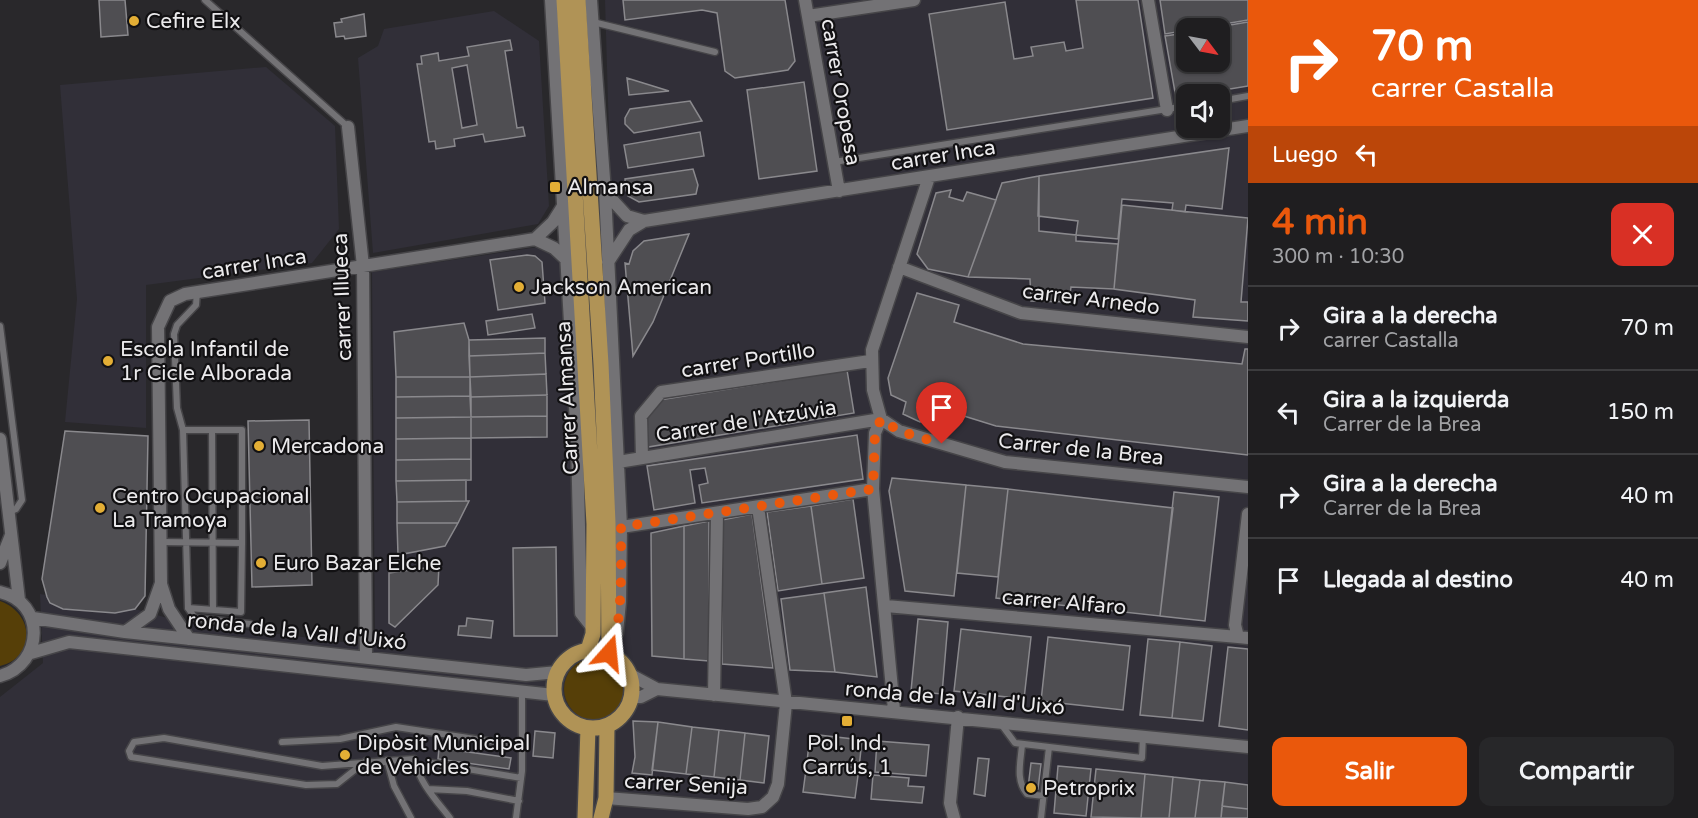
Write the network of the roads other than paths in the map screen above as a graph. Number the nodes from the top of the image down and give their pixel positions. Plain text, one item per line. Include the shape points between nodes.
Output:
1 (205, 0) edge
2 (551, 0) edge
3 (564, 0) edge
4 (578, 0) edge
5 (591, 0) edge
6 (805, 0) edge
7 (914, 0) edge
8 (1148, 0) edge
9 (808, 16) junction
10 (592, 22) junction
11 (715, 52) dead end
12 (596, 72) junction
13 (571, 78) junction
14 (1248, 96) edge
15 (1230, 99) edge
16 (584, 100) junction
17 (1176, 108) edge
18 (558, 110) junction
19 (1167, 110) junction
20 (1248, 126) edge
21 (348, 127) joint
22 (834, 162) junction
23 (929, 177) junction
24 (839, 191) junction
25 (605, 192) junction
26 (565, 203) junction
27 (644, 222) junction
28 (535, 238) junction
29 (568, 261) junction
30 (608, 263) junction
31 (363, 266) junction
32 (899, 267) junction
33 (197, 292) junction
34 (0, 326) edge
35 (1248, 337) edge
36 (870, 361) junction
37 (881, 419) junction
38 (183, 430) junction
39 (212, 430) junction
40 (0, 439) edge
41 (642, 458) junction
42 (618, 462) junction
43 (1248, 487) edge
44 (873, 489) junction
45 (758, 507) junction
46 (9, 512) junction
47 (717, 514) junction
48 (1248, 514) edge
49 (621, 527) junction
50 (11, 534) junction
51 (161, 542) junction
52 (215, 542) junction
53 (186, 543) junction
54 (242, 543) junction
55 (0, 563) edge
56 (161, 583) junction
57 (0, 592) edge
58 (20, 600) junction
59 (886, 606) junction
60 (188, 608) junction
61 (213, 610) junction
62 (33, 618) junction
63 (250, 624) dead end
64 (592, 627) junction
65 (125, 632) junction
66 (1243, 637) edge
67 (189, 639) junction
68 (609, 649) junction
69 (588, 650) junction
70 (31, 653) junction
71 (366, 658) junction
72 (558, 672) junction
73 (629, 674) junction
74 (0, 676) edge
75 (657, 689) junction
76 (522, 690) junction
77 (554, 695) junction
78 (714, 695) junction
79 (632, 697) junction
80 (786, 703) junction
81 (894, 710) junction
82 (958, 717) junction
83 (999, 721) junction
84 (607, 726) junction
85 (588, 728) junction
86 (1143, 736) junction
87 (282, 742) dead end
88 (1022, 744) junction
89 (521, 746) junction
90 (1049, 747) junction
91 (1248, 747) edge
92 (387, 760) junction
93 (366, 761) junction
94 (432, 763) dead end
95 (521, 778) junction
96 (428, 789) junction
97 (1044, 796) junction
98 (606, 798) junction
99 (519, 801) junction
100 (411, 818) edge
101 (450, 818) edge
102 (516, 818) edge
103 (585, 818) edge
104 (601, 818) edge
105 (954, 818) edge
106 (1041, 818) edge

1 - 21 lane, carrer Illueca
2 - 18 street
3 - 13 main road, Carrer Almansa
4 - 16 main road
5 - 10 street
6 - 9 street, carrer Oropesa
7 - 9 street
8 - 19 street
9 - 22 street, carrer Oropesa
10 - 11 lane
10 - 12 street
12 - 16 street
12 - 25 street
13 - 18 street
13 - 64 main road, Carrer Almansa via 594,524
14 - 15 lane
16 - 68 main road via 601,364
17 - 19 lane
18 - 26 street
19 - 22 lane
20 - 23 street, carrer Inca
21 - 31 street, carrer Illueca
22 - 24 street, carrer Oropesa
23 - 24 street, carrer Inca
23 - 32 street
24 - 27 street, carrer Inca
25 - 27 street via 627,216
25 - 30 street
26 - 28 street via 553,222
26 - 29 street
27 - 30 street via 629,230
28 - 29 street
28 - 31 street, carrer Inca
29 - 64 street via 578,441 581,614
30 - 42 street
31 - 33 street, carrer Inca
31 - 71 street, carrer Illueca
32 - 35 street, carrer Arnedo via 1021,313
32 - 36 street
33 - 38 lane via 196,306 177,325 174,334 177,408
33 - 51 street, carrer Inca via 170,301 158,327
34 - 46 lane via 22,500
36 - 37 street
36 - 41 street, carrer Portillo via 662,392 641,416
37 - 41 street, Carrer de l'Atzúvia
37 - 43 street, Carrer de la Brea via 899,431 1005,462
37 - 44 street via 875,433
38 - 39 lane
38 - 53 lane
39 - 52 lane
39 - 54 lane via 242,430
40 - 46 street
41 - 42 street, Carrer de l'Atzúvia
42 - 49 street
44 - 45 street
44 - 59 street
45 - 47 street
45 - 80 street
46 - 50 street
47 - 49 street
47 - 78 street
48 - 66 street via 1235,626
49 - 68 street via 617,633
50 - 55 street
50 - 58 street
51 - 53 lane
51 - 56 street
52 - 53 lane
52 - 54 lane
52 - 61 lane
53 - 60 lane
54 - 61 lane via 241,612
56 - 65 street via 150,614
56 - 67 street via 169,609
57 - 58 street
58 - 62 street
59 - 66 street, carrer Alfaro
59 - 81 street
60 - 61 lane
60 - 63 lane via 195,618
62 - 65 street, ronda de la Vall d'Uixó
62 - 70 street
64 - 69 main road, Carrer Almansa
65 - 67 street, ronda de la Vall d'Uixó
67 - 71 street, ronda de la Vall d'Uixó
68 - 69 main road
68 - 73 main road
69 - 72 main road via 572,656
70 - 74 street via 17,669
70 - 76 street, ronda de la Vall d'Uixó via 69,642
71 - 72 street, ronda de la Vall d'Uixó via 526,675
72 - 77 main road
73 - 75 street, ronda de la Vall d'Uixó
73 - 79 main road
75 - 78 street, ronda de la Vall d'Uixó
75 - 79 street, ronda de la Vall d'Uixó
76 - 77 street, ronda de la Vall d'Uixó
76 - 89 lane
77 - 85 main road via 567,720
78 - 80 street, ronda de la Vall d'Uixó
79 - 84 main road via 620,717
80 - 81 street, ronda de la Vall d'Uixó
80 - 98 street, carrer Senija via 778,784 773,797 762,807
81 - 82 street, ronda de la Vall d'Uixó
82 - 83 street, ronda de la Vall d'Uixó
82 - 105 street via 950,802
83 - 86 street, ronda de la Vall d'Uixó
83 - 88 lane via 1015,743
84 - 85 main road
84 - 98 main road
85 - 103 main road
86 - 90 lane via 1142,758
86 - 91 street, ronda de la Vall d'Uixó
87 - 89 lane via 340,739 396,728
88 - 90 lane
88 - 97 lane via 1021,787 1027,794
89 - 95 lane
90 - 97 lane
92 - 93 lane
92 - 96 lane via 414,759
92 - 100 lane via 394,786
93 - 93 lane via 337,784 306,785 131,757 129,751 134,742 164,738 322,766
94 - 95 lane
95 - 99 lane
96 - 99 lane via 467,791
96 - 101 lane
97 - 106 lane
98 - 104 main road
99 - 102 lane

